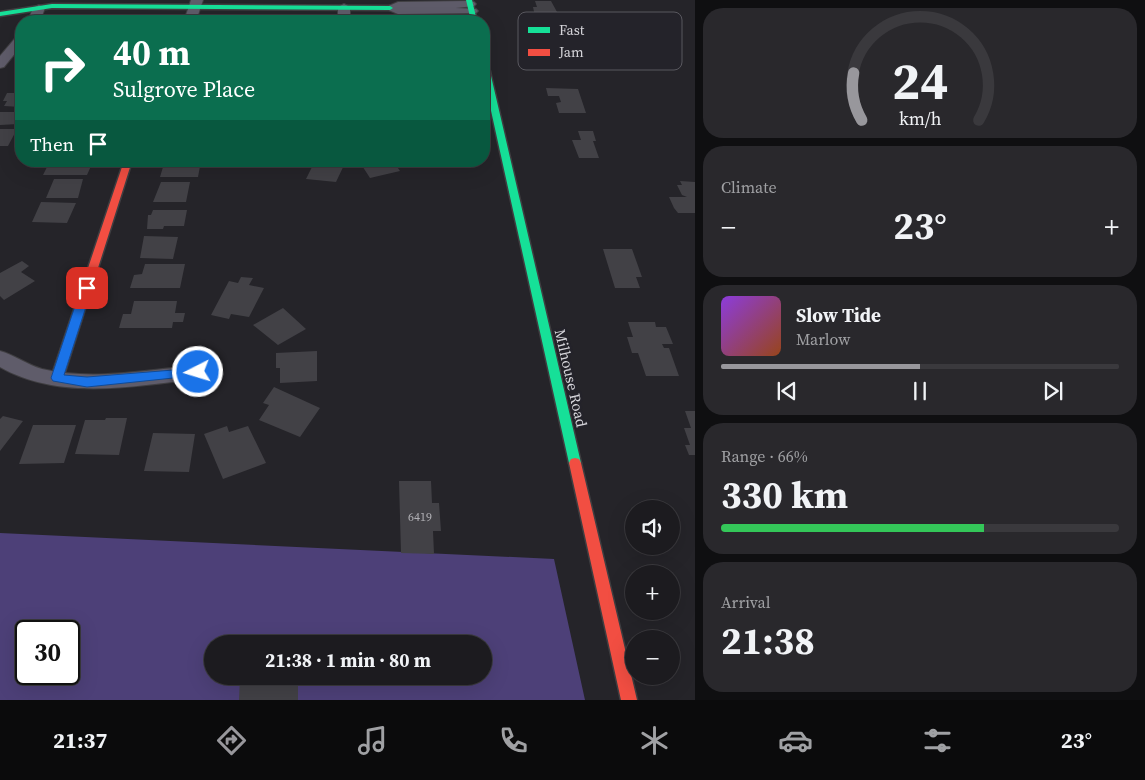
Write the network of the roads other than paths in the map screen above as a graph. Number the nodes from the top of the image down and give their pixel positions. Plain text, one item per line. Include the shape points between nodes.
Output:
1 (196, 3) edge
2 (344, 6) junction
3 (39, 8) junction
4 (390, 8) joint
5 (471, 9) edge
6 (0, 14) edge
7 (36, 15) edge
8 (192, 15) edge
9 (344, 15) edge
10 (15, 46) edge
11 (0, 64) edge
12 (490, 89) edge
13 (126, 167) edge
14 (0, 358) edge
15 (198, 372) dead end
16 (57, 378) junction
17 (629, 700) edge

1 - 2 street
1 - 3 street
1 - 8 street
2 - 4 street
2 - 9 street
3 - 6 street
3 - 7 street
4 - 5 street via 398,5
10 - 11 street
12 - 17 street, Milhouse Road
13 - 16 street
14 - 16 street via 45,377
15 - 16 street via 87,382

